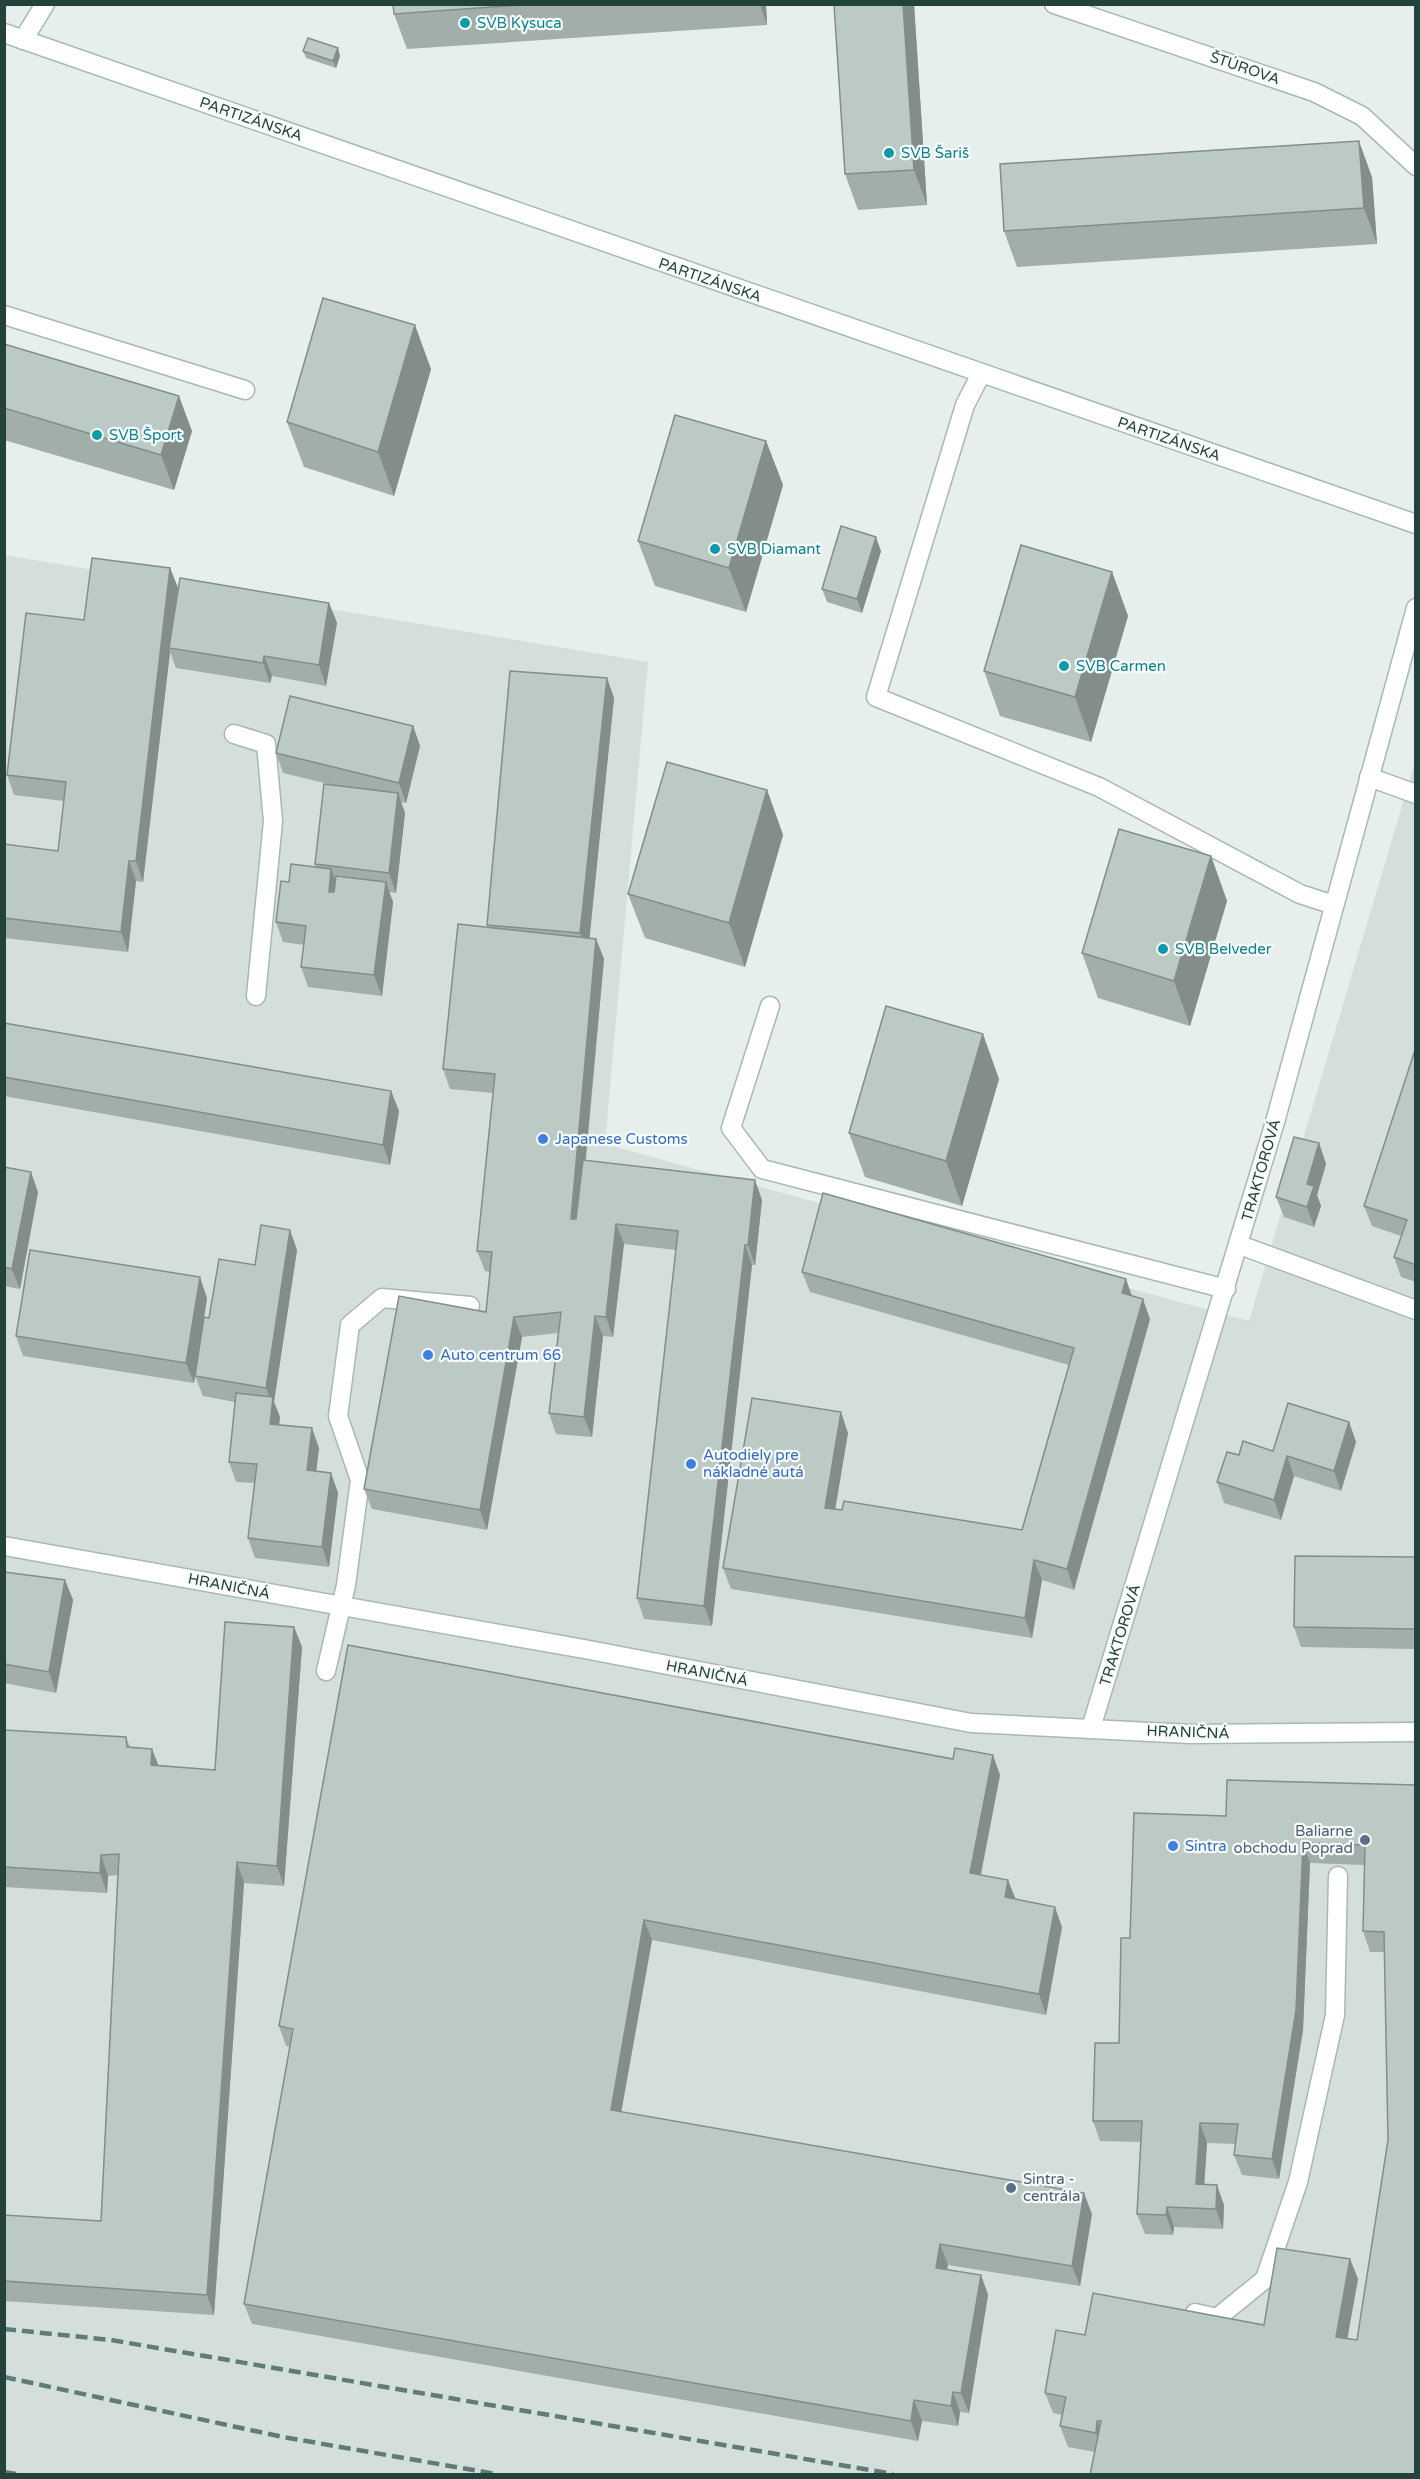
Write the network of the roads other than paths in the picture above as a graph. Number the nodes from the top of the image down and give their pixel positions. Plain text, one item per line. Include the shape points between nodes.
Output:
1 (45, 4) edge
2 (1054, 4) edge
3 (4, 33) edge
4 (23, 40) junction
5 (1416, 166) edge
6 (4, 315) edge
7 (981, 374) junction
8 (245, 390) dead end
9 (1416, 524) edge
10 (1416, 608) edge
11 (234, 734) dead end
12 (1369, 777) junction
13 (1416, 794) edge
14 (1334, 905) junction
15 (256, 996) dead end
16 (770, 1006) dead end
17 (1240, 1245) junction
18 (1226, 1289) junction
19 (470, 1306) dead end
20 (1416, 1310) edge
21 (4, 1546) edge
22 (341, 1607) junction
23 (326, 1671) dead end
24 (1091, 1728) junction
25 (1416, 1732) edge
26 (1338, 1876) dead end
27 (1182, 2311) edge

1 - 4 street
2 - 5 street, ŠTÚROVA via 1314,92 1362,116
3 - 4 street, PARTIZÁNSKA
4 - 7 street, PARTIZÁNSKA
6 - 8 street
7 - 9 street, PARTIZÁNSKA
7 - 14 street via 965,405 876,697 1099,787 1300,894
10 - 12 street, TRAKTOROVÁ
11 - 15 street via 266,744 273,821
12 - 13 street
12 - 14 street, TRAKTOROVÁ
14 - 17 street, TRAKTOROVÁ
16 - 18 street via 731,1128 762,1169
17 - 18 street, TRAKTOROVÁ
17 - 20 street
18 - 24 street, TRAKTOROVÁ
19 - 22 street via 382,1298 350,1325 338,1416 360,1480
21 - 22 street, HRANIČNÁ
22 - 23 street
22 - 24 street, HRANIČNÁ via 970,1723
24 - 25 street, HRANIČNÁ via 1190,1734
26 - 27 street via 1335,2015 1298,2182 1265,2279 1217,2318

